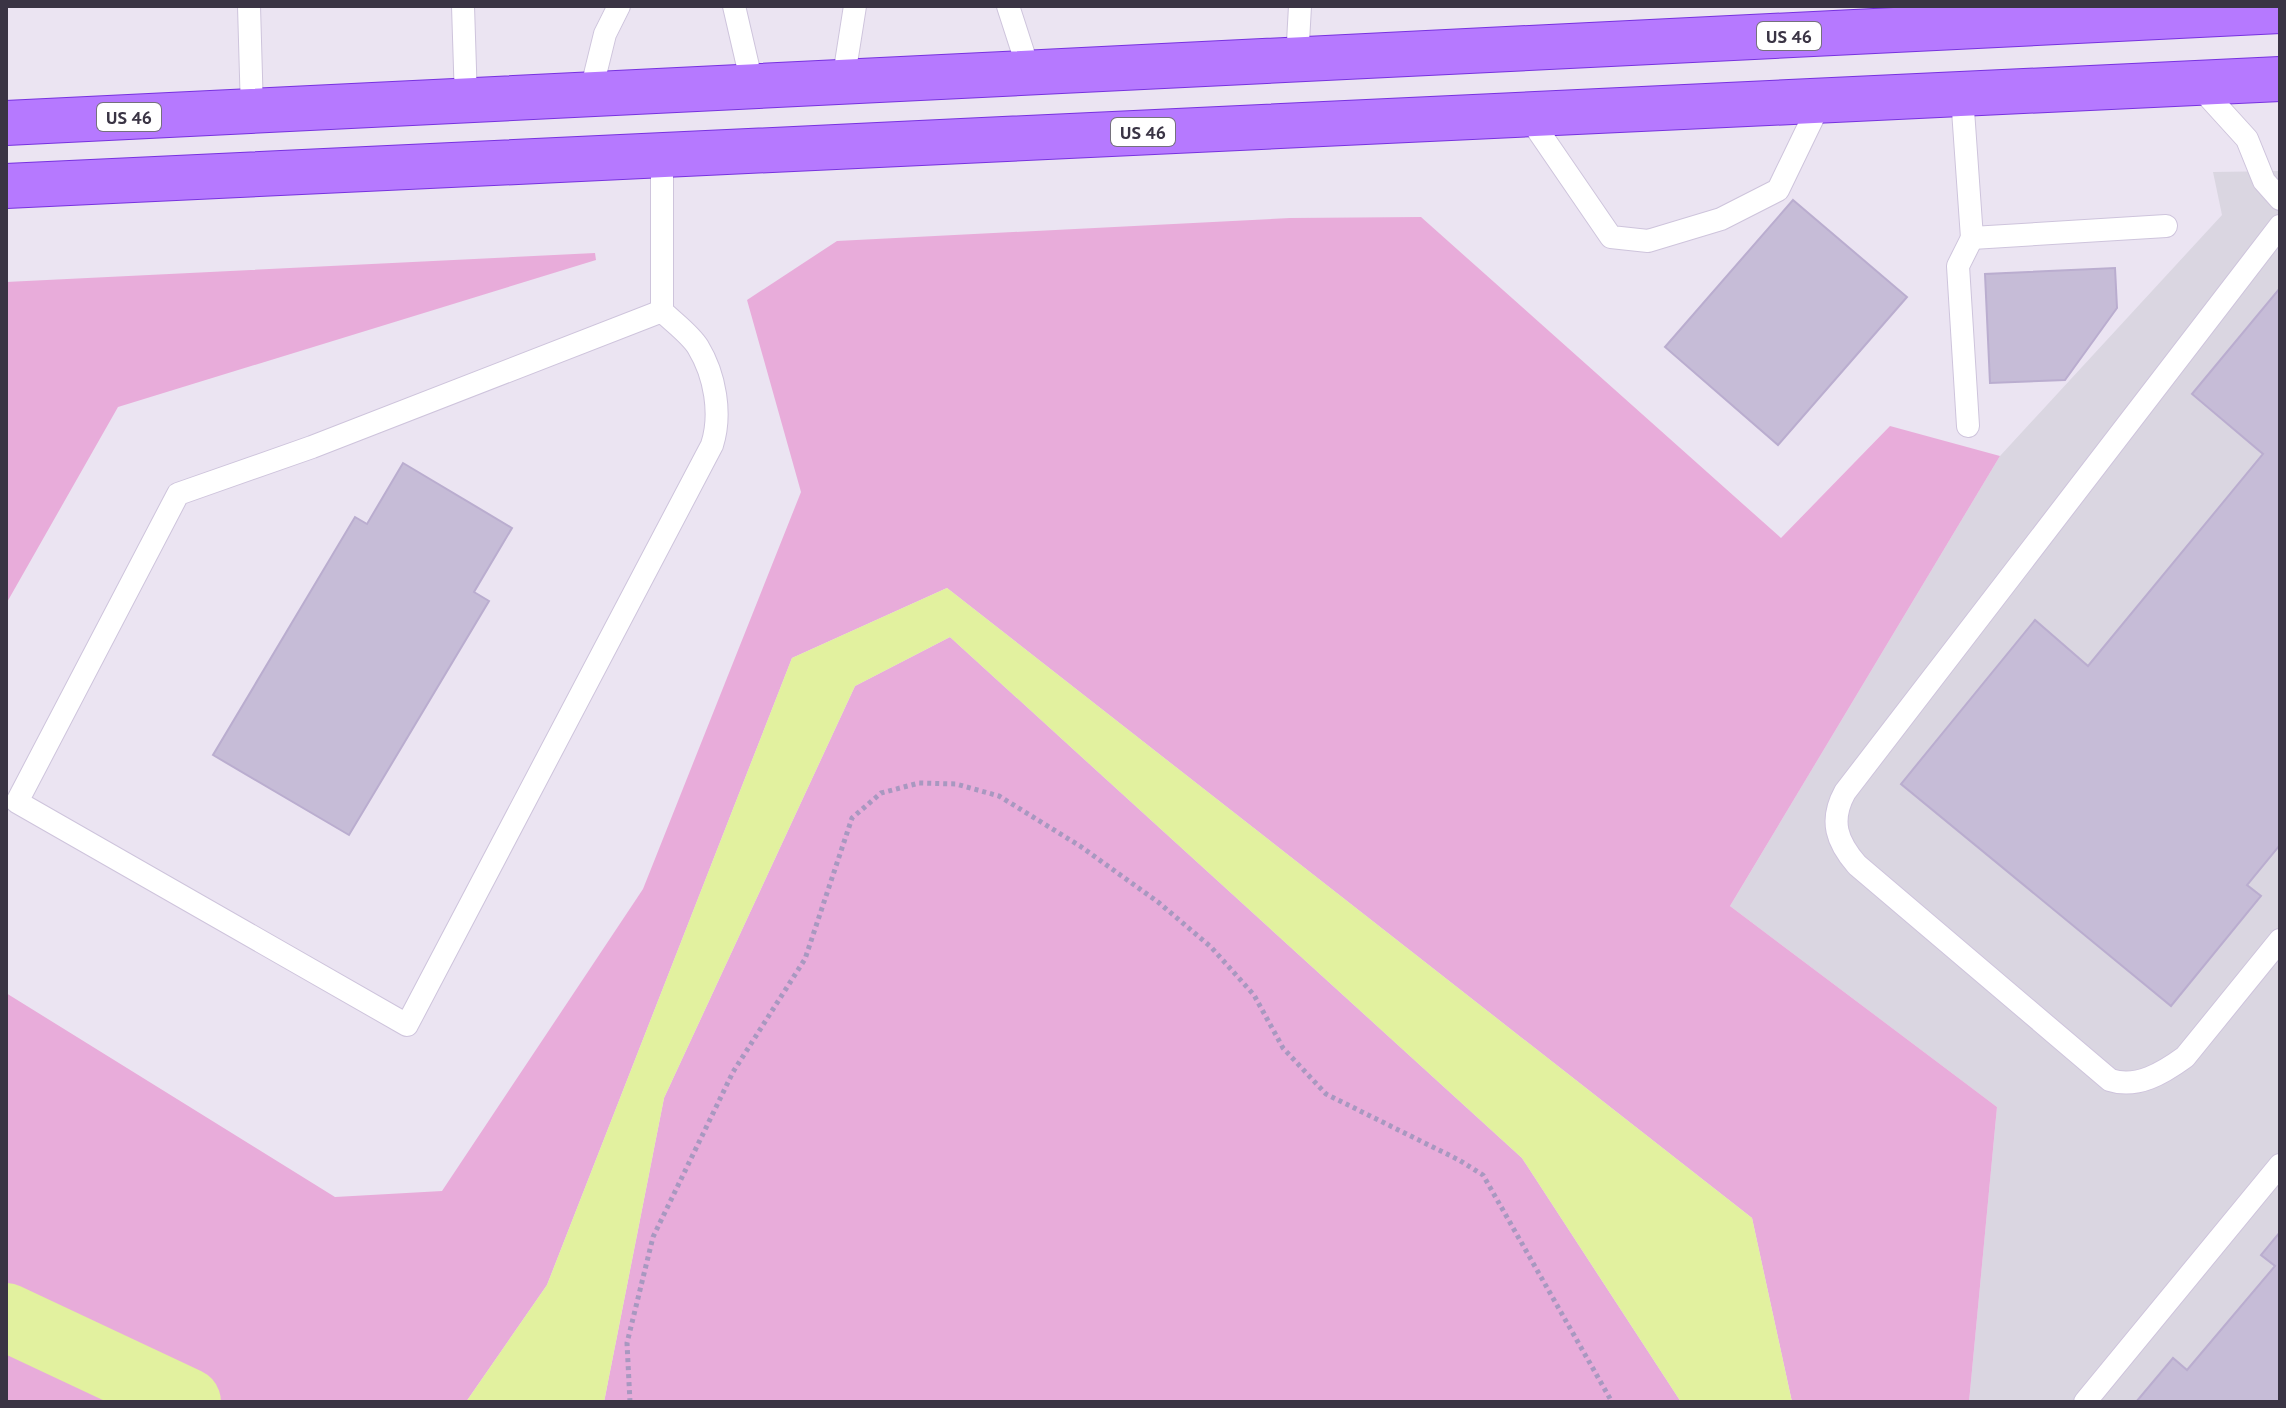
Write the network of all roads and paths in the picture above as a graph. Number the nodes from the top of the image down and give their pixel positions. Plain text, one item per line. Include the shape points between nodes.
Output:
1 (249, 6) edge
2 (463, 6) edge
3 (619, 6) edge
4 (734, 6) edge
5 (855, 6) edge
6 (1008, 6) edge
7 (1300, 6) edge
8 (2280, 11) edge
9 (2153, 12) edge
10 (2002, 16) edge
11 (1297, 60) junction
12 (1030, 74) junction
13 (2280, 79) edge
14 (843, 82) junction
15 (2197, 84) junction
16 (753, 88) junction
17 (590, 95) junction
18 (1962, 96) junction
19 (466, 100) junction
20 (1821, 101) junction
21 (252, 111) junction
22 (1526, 113) junction
23 (6, 123) edge
24 (662, 155) junction
25 (6, 186) edge
26 (2280, 199) edge
27 (2166, 226) dead end
28 (2280, 226) edge
29 (1972, 238) junction
30 (662, 311) junction
31 (1968, 426) dead end
32 (2280, 940) edge
33 (2280, 1165) edge
34 (630, 1402) edge
35 (1612, 1402) edge
36 (2085, 1402) edge

1 - 21 lane
2 - 19 lane
3 - 17 lane via 605,34
4 - 16 lane
5 - 14 lane
6 - 12 lane
7 - 11 lane
8 - 9 highway, US 46
9 - 10 highway, US 46
10 - 11 highway, US 46
11 - 12 highway, US 46
12 - 14 highway, US 46
13 - 15 highway, US 46
14 - 16 highway, US 46
15 - 18 highway, US 46
15 - 26 lane via 2247,139 2264,181
16 - 17 highway, US 46
17 - 19 highway, US 46
18 - 20 highway, US 46
18 - 29 lane
19 - 21 highway, US 46
20 - 22 highway, US 46
20 - 22 lane via 1778,190 1721,219 1648,241 1611,237
21 - 23 highway, US 46
22 - 24 highway, US 46
24 - 25 highway, US 46
24 - 30 lane
27 - 29 lane
28 - 32 lane via 1845,792 1834,823 1857,865 2110,1080 2120,1083 2167,1071 2185,1057
29 - 31 lane via 1958,266
30 - 30 lane via 178,494 17,802 407,1025 712,445 717,430 713,384 697,346
33 - 36 lane
34 - 35 path via 627,1343 653,1237 733,1072 805,959 852,818 881,793 919,783 956,784 999,796 1080,846 1211,947 1254,995 1283,1048 1326,1094 1483,1175

